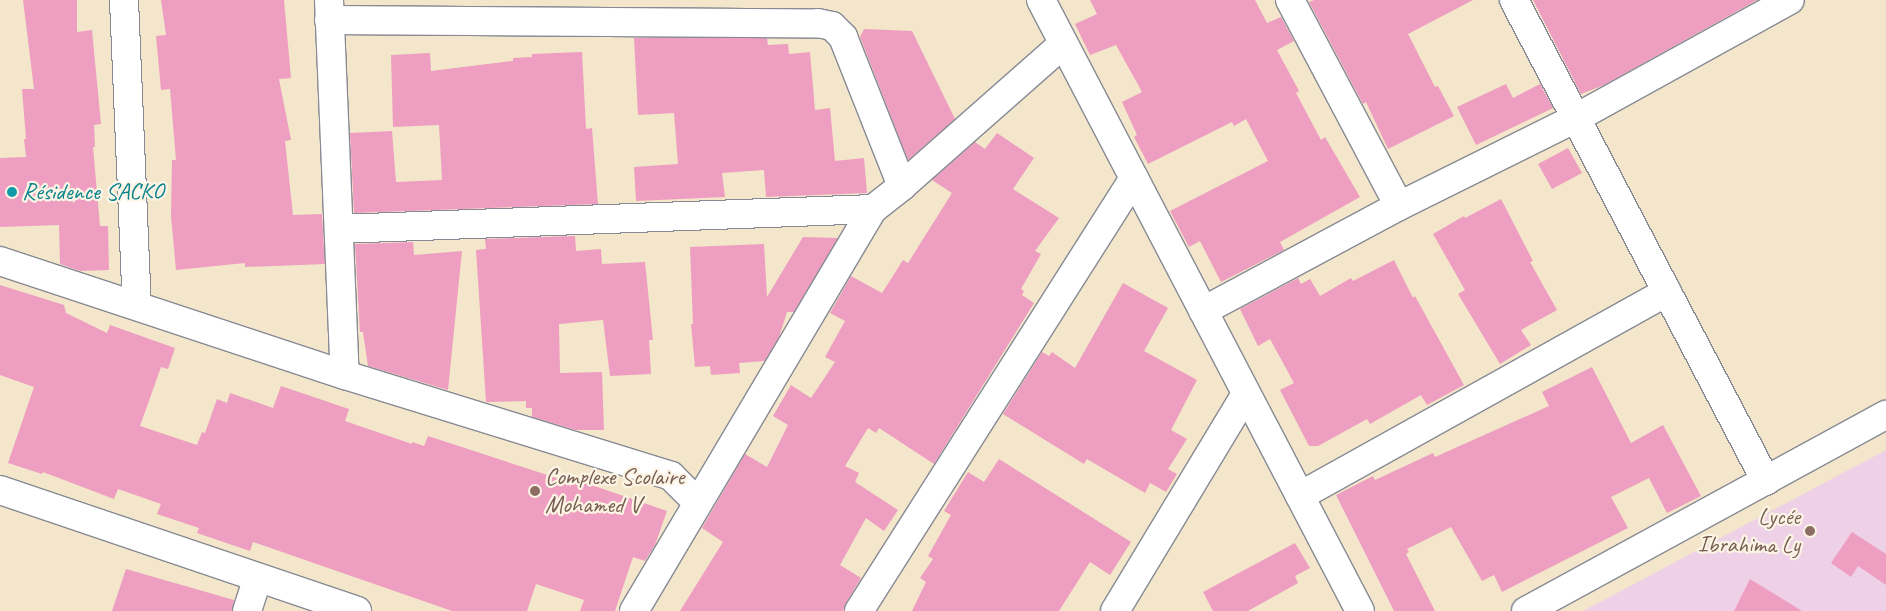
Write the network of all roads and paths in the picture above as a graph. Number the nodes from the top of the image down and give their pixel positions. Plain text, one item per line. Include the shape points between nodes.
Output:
1 (124, 0) edge
2 (1041, 0) edge
3 (1290, 0) edge
4 (1514, 0) edge
5 (1790, 0) edge
6 (1760, 7) edge
7 (329, 10) edge
8 (1064, 44) junction
9 (1576, 118) junction
10 (1134, 178) junction
11 (902, 186) junction
12 (1399, 206) junction
13 (873, 209) junction
14 (339, 229) junction
15 (0, 261) edge
16 (1668, 292) junction
17 (136, 304) junction
18 (1203, 311) junction
19 (345, 375) junction
20 (1246, 394) junction
21 (1886, 415) edge
22 (1766, 480) junction
23 (0, 490) edge
24 (1300, 496) junction
25 (697, 502) junction
26 (258, 578) junction
27 (247, 611) edge
28 (357, 611) edge
29 (634, 611) edge
30 (859, 611) edge
31 (1115, 611) edge
32 (1360, 611) edge
33 (1526, 611) edge

1 - 17 street
2 - 8 street
3 - 12 street
4 - 9 street
5 - 6 street
6 - 9 street
7 - 11 street via 818,23 832,26 843,37
7 - 14 street
8 - 10 street
8 - 11 street
9 - 12 street
9 - 16 street
10 - 18 street
10 - 30 street
11 - 13 street
12 - 18 street
13 - 14 street
13 - 25 street
14 - 19 street
15 - 17 street
16 - 22 street
16 - 24 street
17 - 19 street
18 - 20 street
19 - 25 street via 671,476
20 - 24 street
20 - 31 street
21 - 22 street
22 - 33 street
23 - 26 street
24 - 32 street
25 - 29 street
26 - 27 street
26 - 28 street

